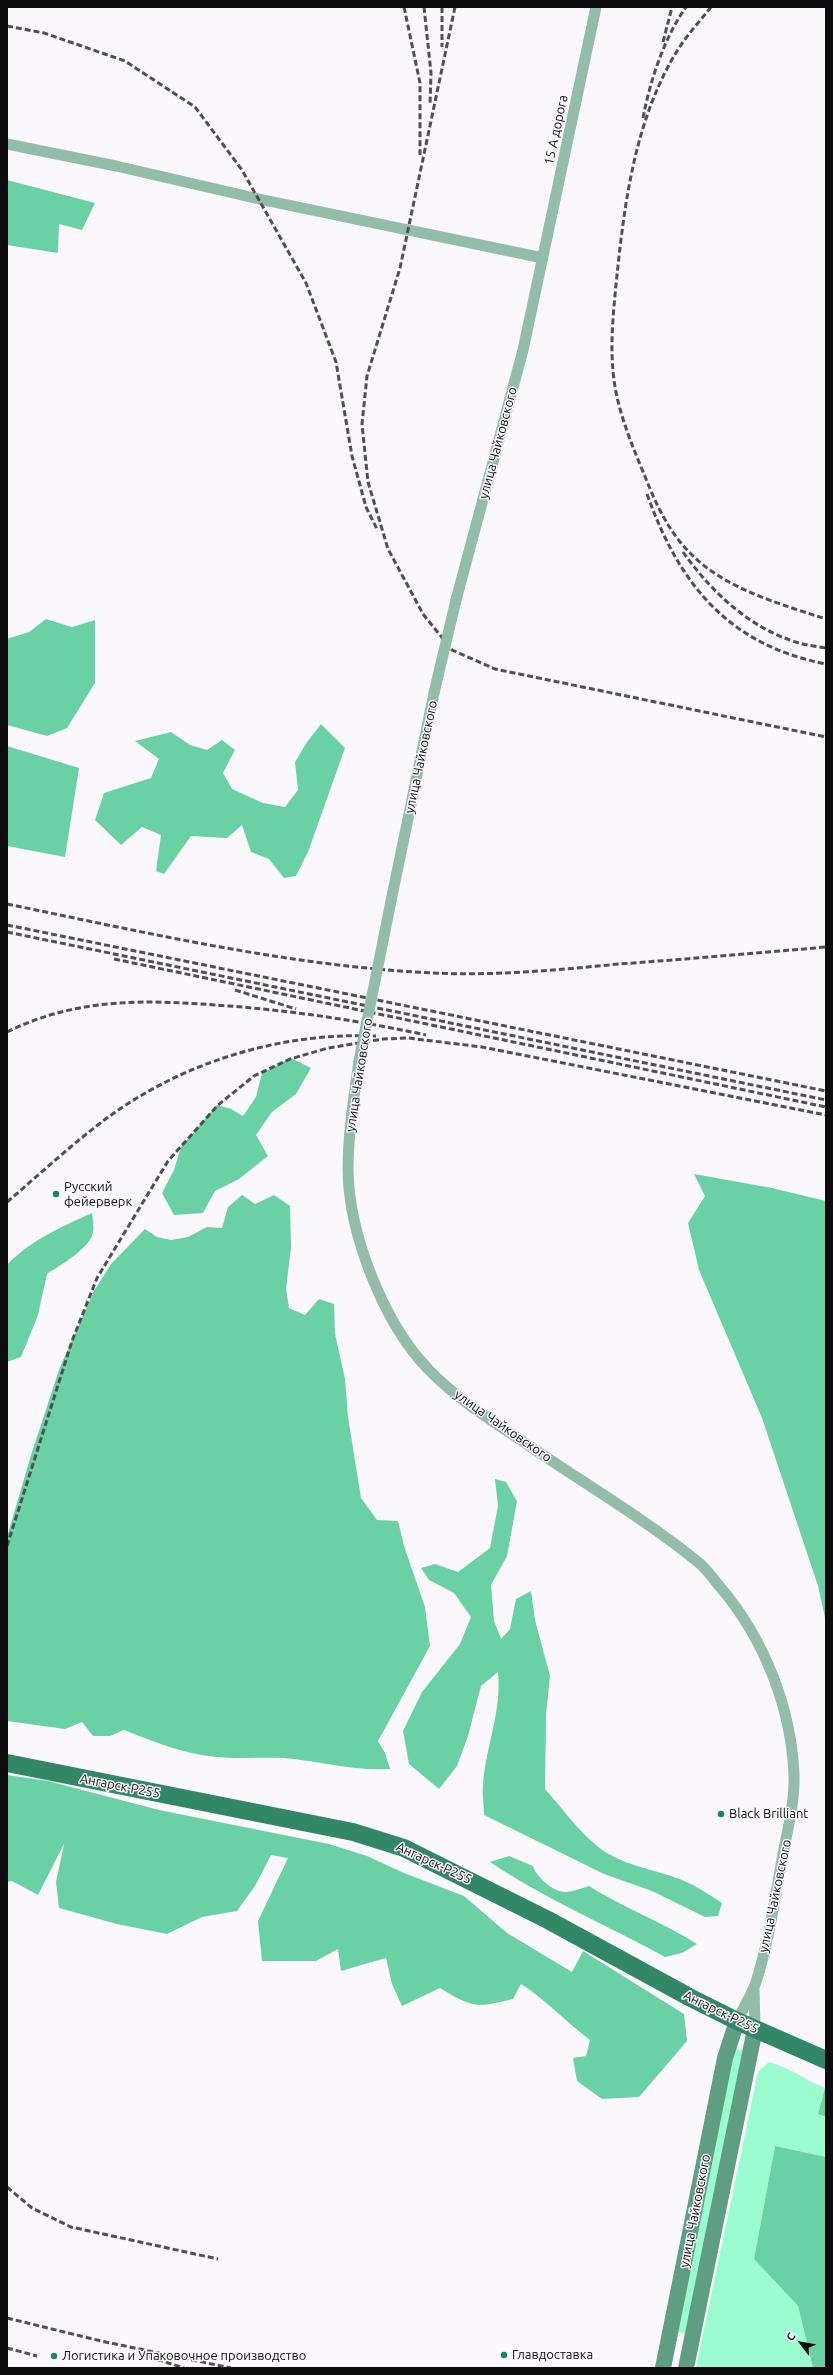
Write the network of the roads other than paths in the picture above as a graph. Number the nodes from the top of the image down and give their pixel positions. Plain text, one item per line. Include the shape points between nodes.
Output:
1 (596, 7) edge
2 (7, 144) edge
3 (543, 258) junction
4 (7, 1763) edge
5 (754, 1988) junction
6 (737, 2021) junction
7 (755, 2029) junction
8 (826, 2060) edge
9 (663, 2368) edge
10 (686, 2368) edge

1 - 3 street, 15 А дорога
2 - 3 street via 116,166 259,200
3 - 5 street, улица Чайковского, bridge via 523,350 456,600 434,693 359,1061 350,1124 348,1174 356,1227 373,1282 400,1332 428,1369 465,1402 701,1564 732,1600 772,1672 789,1734 794,1778 789,1829
4 - 6 main road, Ангарск-Р255 via 353,1832 392,1844 548,1920
5 - 6 street, улица Чайковского
5 - 7 street, улица Чайковского
6 - 7 main road, Ангарск-Р255
6 - 9 main road, улица Чайковского via 725,2058
7 - 8 main road, Ангарск-Р255
7 - 10 main road, улица Чайковского

